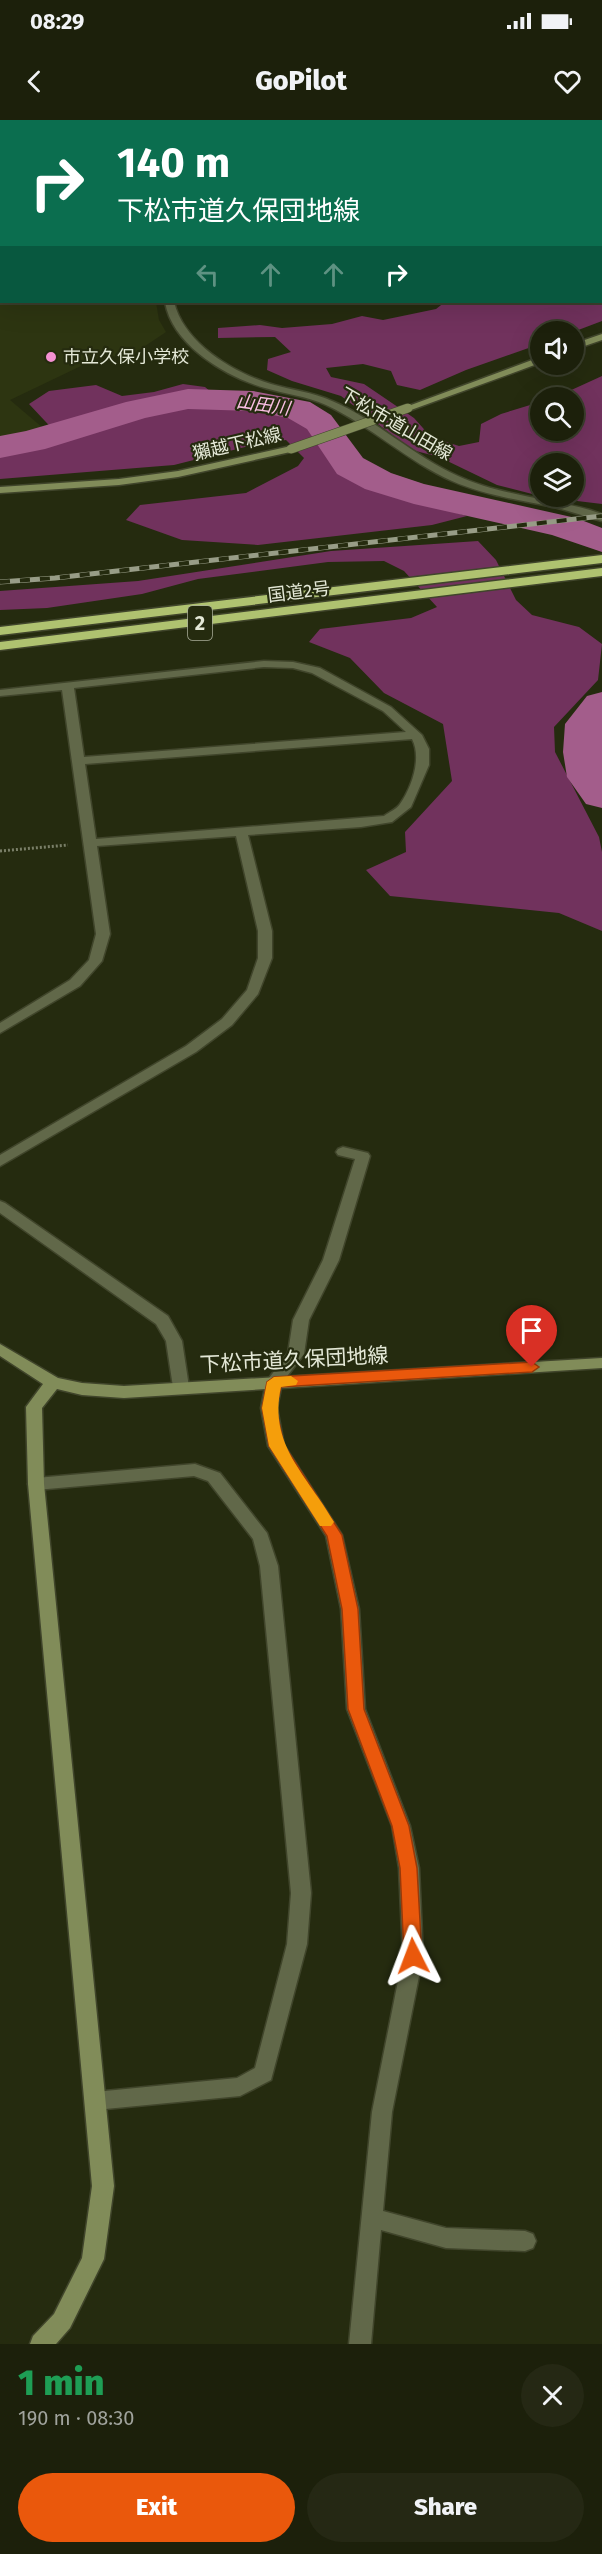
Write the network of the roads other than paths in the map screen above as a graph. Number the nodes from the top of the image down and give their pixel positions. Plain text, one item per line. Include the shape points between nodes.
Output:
1 (170, 303) edge
2 (602, 337) edge
3 (584, 343) edge
4 (530, 364) edge
5 (0, 490) edge
6 (602, 518) edge
7 (602, 559) edge
8 (602, 573) edge
9 (0, 631) edge
10 (0, 646) edge
11 (68, 688) junction
12 (0, 693) edge
13 (416, 735) junction
14 (79, 761) junction
15 (242, 832) junction
16 (91, 843) junction
17 (0, 1029) edge
18 (343, 1152) dead end
19 (0, 1161) edge
20 (0, 1206) edge
21 (0, 1348) edge
22 (602, 1363) edge
23 (274, 1382) junction
24 (53, 1383) junction
25 (181, 1388) junction
26 (36, 1484) junction
27 (95, 2101) junction
28 (373, 2218) junction
29 (525, 2241) dead end
30 (41, 2344) edge
31 (360, 2344) edge

1 - 6 street, 下松市道山田線 via 173,319 181,331 256,382 337,407 398,448 471,485
2 - 3 street
4 - 5 street, 獺越下松線, bridge via 291,448 178,474
7 - 9 highway, 国道2号 / 2
8 - 10 highway, 国道2号 / 2
11 - 12 street
11 - 13 street via 264,664 293,664 316,670 387,709
11 - 14 street
13 - 14 street
13 - 15 street via 423,749 423,765 405,807 388,819
14 - 16 street
15 - 16 street
15 - 19 street via 265,931 265,958 253,992 227,1022 191,1048
16 - 17 street via 103,934 95,961 75,983
18 - 23 street via 363,1156 331,1260 301,1320 296,1354
20 - 25 street via 162,1320 174,1341
21 - 24 street, 下松市道久保団地線
22 - 23 street, 下松市道久保団地線
23 - 25 street, 下松市道久保団地線
23 - 28 street via 269,1408 276,1446 334,1535 350,1609 356,1709 401,1826 409,1868 413,1956 382,2112
24 - 25 street, 下松市道久保団地線 via 124,1392
24 - 26 street via 34,1407
26 - 27 street
26 - 27 street via 195,1470 214,1477 261,1537 269,1566 302,1893 297,1944 264,2074 240,2087
27 - 30 street via 103,2186 93,2259 62,2321
28 - 29 street via 446,2238
28 - 31 street

